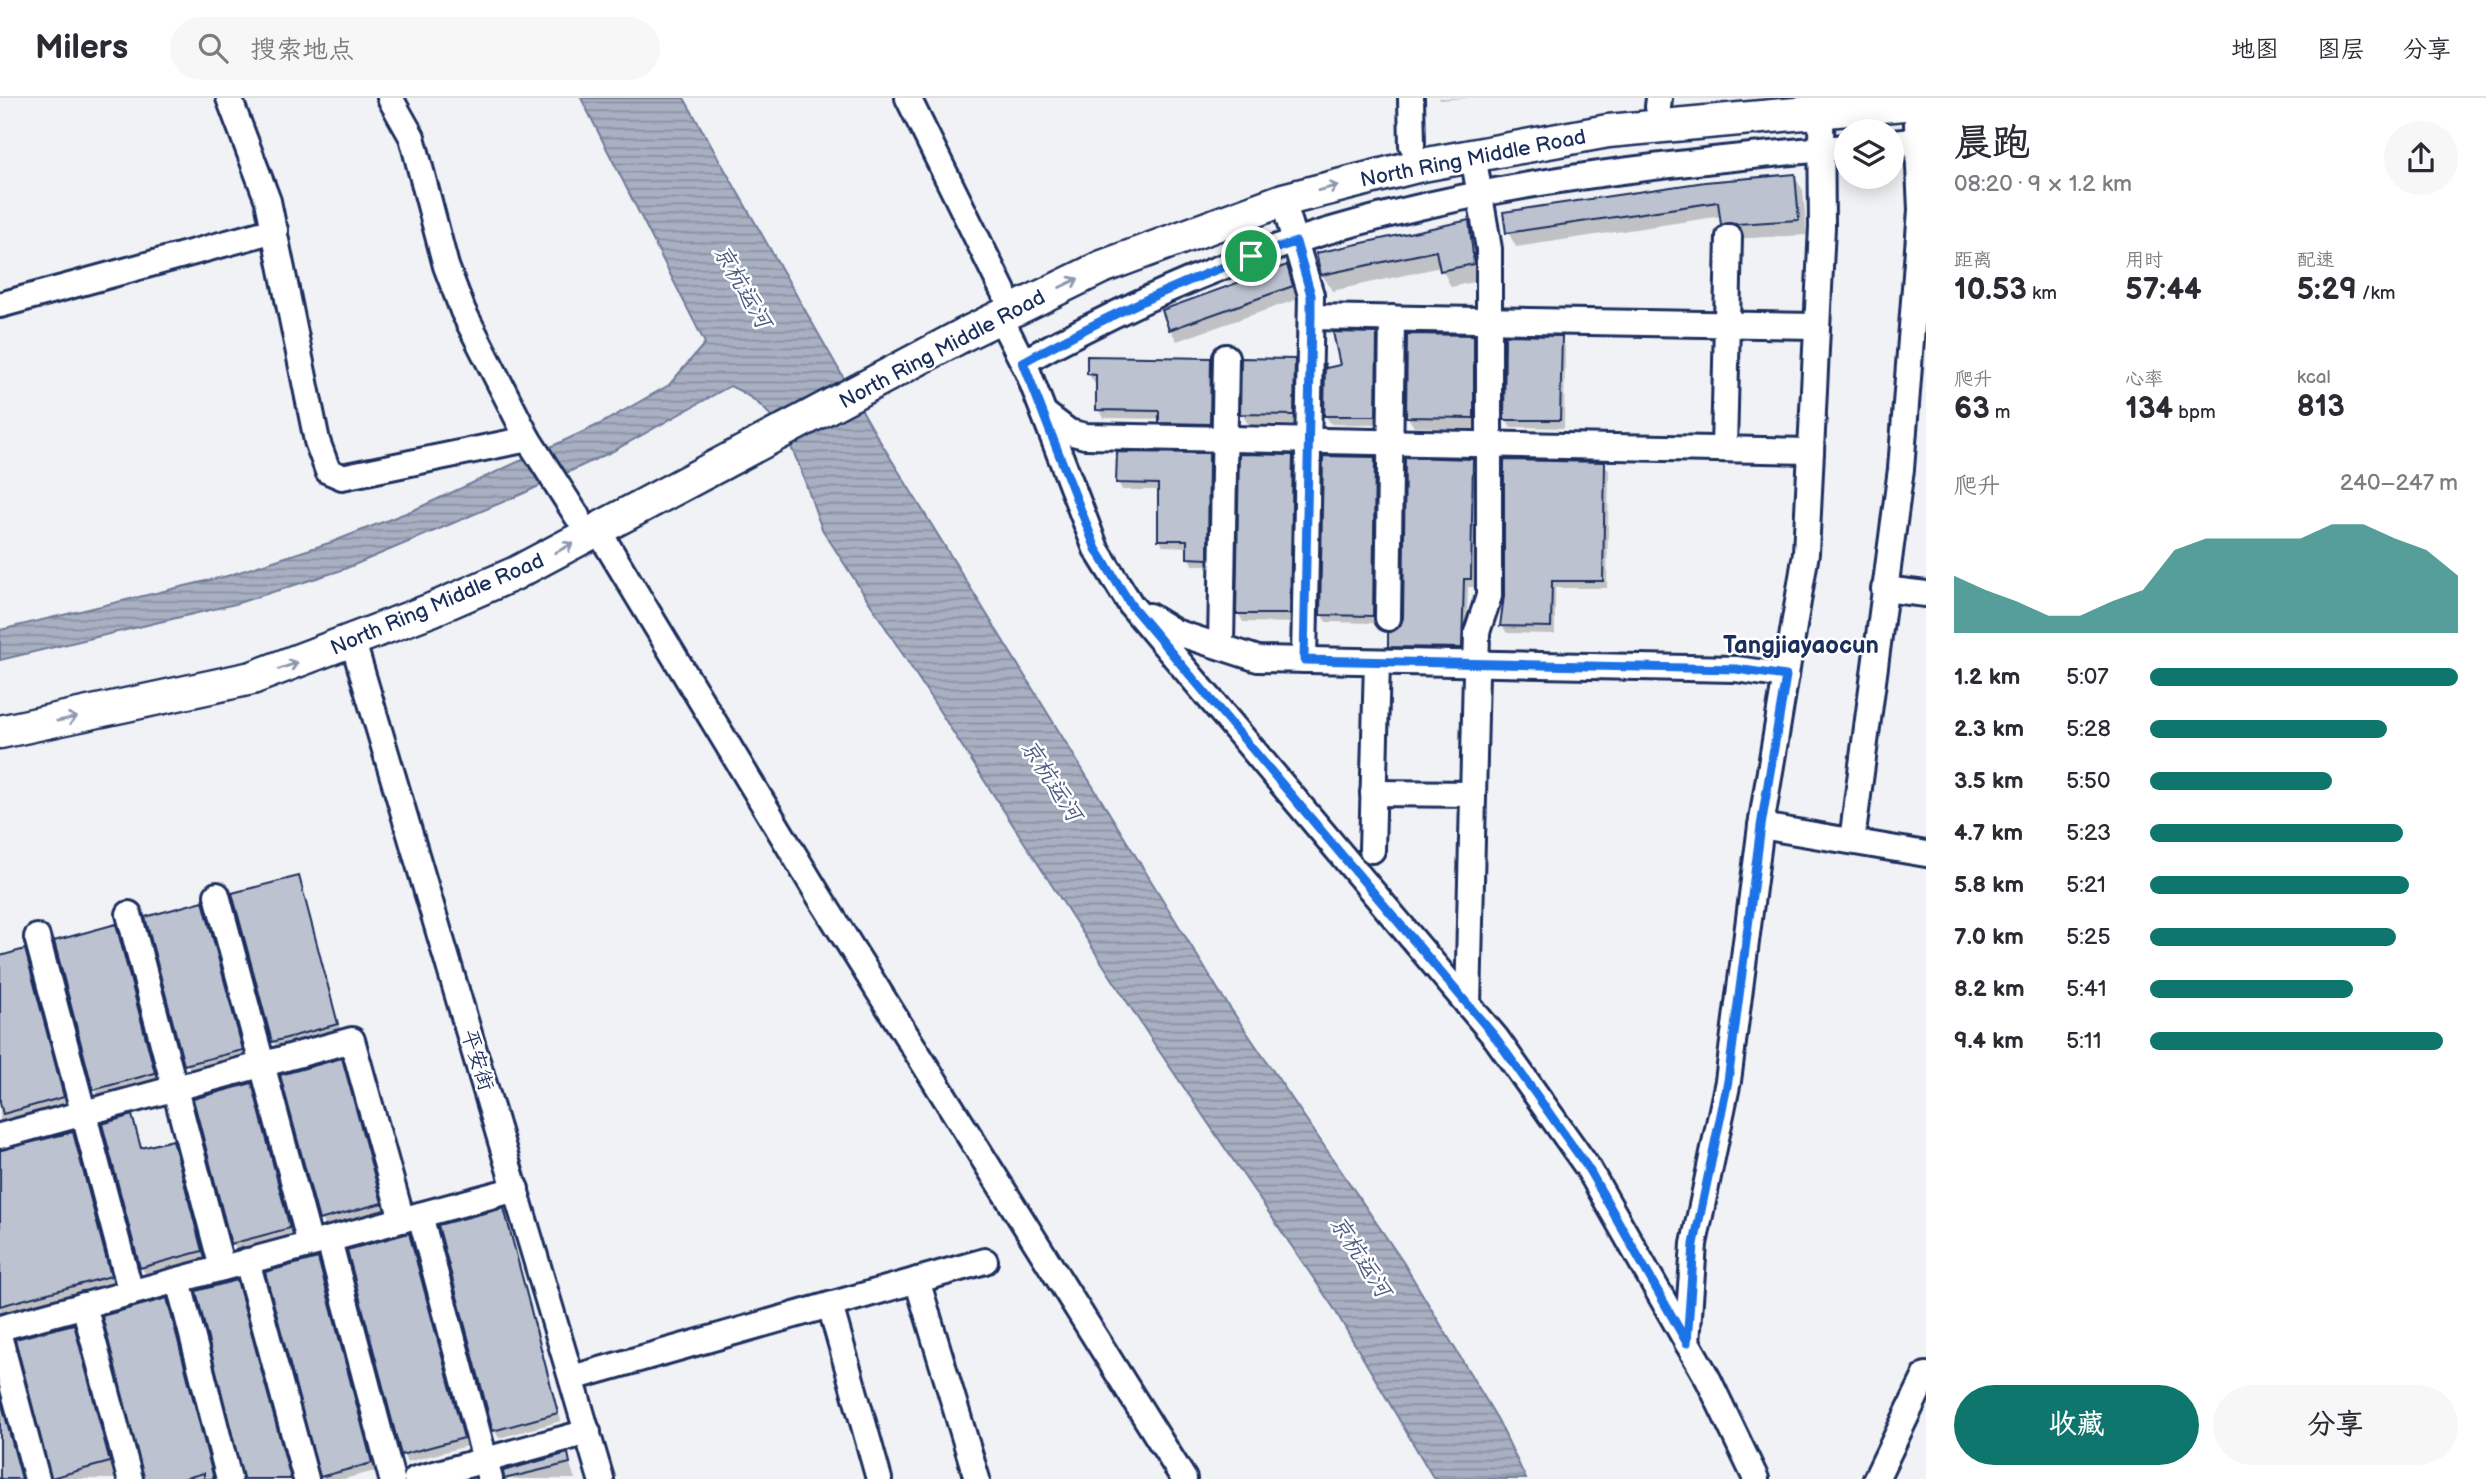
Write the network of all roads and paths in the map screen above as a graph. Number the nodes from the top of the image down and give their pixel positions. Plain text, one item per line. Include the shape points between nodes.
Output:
1 (229, 98) edge
2 (390, 98) edge
3 (908, 98) edge
4 (1411, 98) edge
5 (1748, 98) edge
6 (1659, 102) edge
7 (1921, 102) edge
8 (1821, 111) junction
9 (1922, 141) edge
10 (1904, 142) edge
11 (1412, 145) junction
12 (1834, 148) edge
13 (1822, 149) junction
14 (1473, 155) junction
15 (1480, 194) junction
16 (1283, 200) junction
17 (275, 230) junction
18 (1729, 237) dead end
19 (1296, 242) junction
20 (1002, 304) junction
21 (0, 305) edge
22 (1311, 317) junction
23 (1392, 318) junction
24 (1489, 319) junction
25 (1727, 324) junction
26 (1817, 326) junction
27 (1226, 356) dead end
28 (1023, 362) junction
29 (1044, 413) junction
30 (528, 439) junction
31 (1224, 439) junction
32 (1309, 441) junction
33 (1390, 443) junction
34 (1489, 445) junction
35 (1724, 449) junction
36 (1811, 451) junction
37 (587, 523) junction
38 (1884, 589) junction
39 (1926, 594) edge
40 (1131, 605) junction
41 (1388, 618) dead end
42 (353, 642) junction
43 (1221, 645) junction
44 (1304, 660) junction
45 (1377, 662) junction
46 (1476, 664) junction
47 (1786, 676) junction
48 (0, 710) edge
49 (0, 732) edge
50 (1373, 793) junction
51 (1473, 794) junction
52 (1761, 826) junction
53 (1852, 841) junction
54 (1372, 849) dead end
55 (1926, 854) edge
56 (217, 895) dead end
57 (129, 914) dead end
58 (37, 937) dead end
59 (1468, 1005) junction
60 (262, 1064) junction
61 (174, 1088) junction
62 (84, 1113) junction
63 (0, 1136) edge
64 (516, 1189) junction
65 (411, 1217) junction
66 (320, 1242) junction
67 (247, 1261) junction
68 (985, 1261) dead end
69 (222, 1268) junction
70 (178, 1280) junction
71 (917, 1280) junction
72 (131, 1293) junction
73 (831, 1305) junction
74 (84, 1306) junction
75 (0, 1328) edge
76 (0, 1339) edge
77 (1687, 1343) junction
78 (1926, 1375) edge
79 (572, 1378) junction
80 (588, 1432) junction
81 (487, 1469) edge
82 (37, 1479) edge
83 (130, 1479) edge
84 (229, 1479) edge
85 (306, 1479) edge
86 (392, 1479) edge
87 (415, 1479) edge
88 (601, 1479) edge
89 (879, 1479) edge
90 (977, 1479) edge
91 (1184, 1479) edge
92 (1756, 1479) edge
93 (1876, 1479) edge

1 - 17 street
2 - 30 street via 412,137 446,266 463,311
3 - 20 street
4 - 11 street
5 - 6 main road, North Ring Middle Road
6 - 11 main road, North Ring Middle Road
7 - 8 main road, North Ring Middle Road
7 - 9 street
8 - 13 street
8 - 14 main road, North Ring Middle Road via 1608,131
9 - 10 street
9 - 38 street via 1901,469
11 - 20 main road, North Ring Middle Road via 1277,179 1183,212 1094,247
12 - 13 street
13 - 15 street via 1640,168
13 - 26 street
14 - 15 street
16 -> 14 main road, North Ring Middle Road
15 - 19 street
15 - 24 street via 1489,248
16 - 19 street
20 -> 16 main road, North Ring Middle Road
17 - 21 street
17 - 30 street via 317,441 331,474 342,477
18 - 25 street
19 - 22 street via 1311,295
19 - 28 street via 1186,281
20 - 28 street
20 - 37 main road, North Ring Middle Road
22 - 23 street
22 - 32 street
23 - 24 street
23 - 33 street
24 - 25 street
24 - 34 street
25 - 26 street
25 - 35 street
26 - 36 street
27 - 31 street
28 - 29 street
29 - 31 street via 1069,432 1085,436
29 - 40 street via 1096,549
30 - 37 street
31 - 32 street
31 - 43 street
32 - 33 street
32 - 44 street
33 - 34 street
33 - 41 street
34 - 35 street
34 - 46 street via 1489,596 1477,632
35 - 36 street
36 - 47 street via 1806,553
42 -> 37 main road, North Ring Middle Road via 514,574
37 - 48 main road, North Ring Middle Road via 246,657
37 - 91 street
38 - 39 street
38 - 53 street
40 - 43 street via 1175,632
40 - 59 street
49 -> 42 main road, North Ring Middle Road via 252,678
42 - 64 street, 平安街
43 - 44 street via 1258,659
44 - 45 street
45 - 46 street
45 - 50 street
46 - 47 street via 1736,669
46 - 51 street
47 - 52 street
50 - 51 street
50 - 54 street
51 - 59 street
52 - 53 street
52 - 77 street via 1728,1081 1694,1244
53 - 55 street
56 - 60 street
57 - 61 street
58 - 62 street
59 - 77 street via 1580,1157
60 - 61 street
60 - 65 street via 352,1040
60 - 66 street
61 - 62 street
61 - 69 street
62 - 63 street
62 - 72 street
64 - 65 street
64 - 79 street, 平安街
65 - 66 street
65 - 81 street
66 - 67 street
66 - 86 street
67 - 69 street
67 - 85 street
68 - 71 street
69 - 70 street
70 - 72 street
70 - 84 street
71 - 73 street
71 - 90 street
72 - 74 street
73 - 79 street
73 - 89 street
74 - 75 street
74 - 83 street
76 - 82 street
77 - 92 street
78 - 93 street
79 - 80 street, 平安街
80 - 81 street
80 - 88 street, 平安街
81 - 87 street

